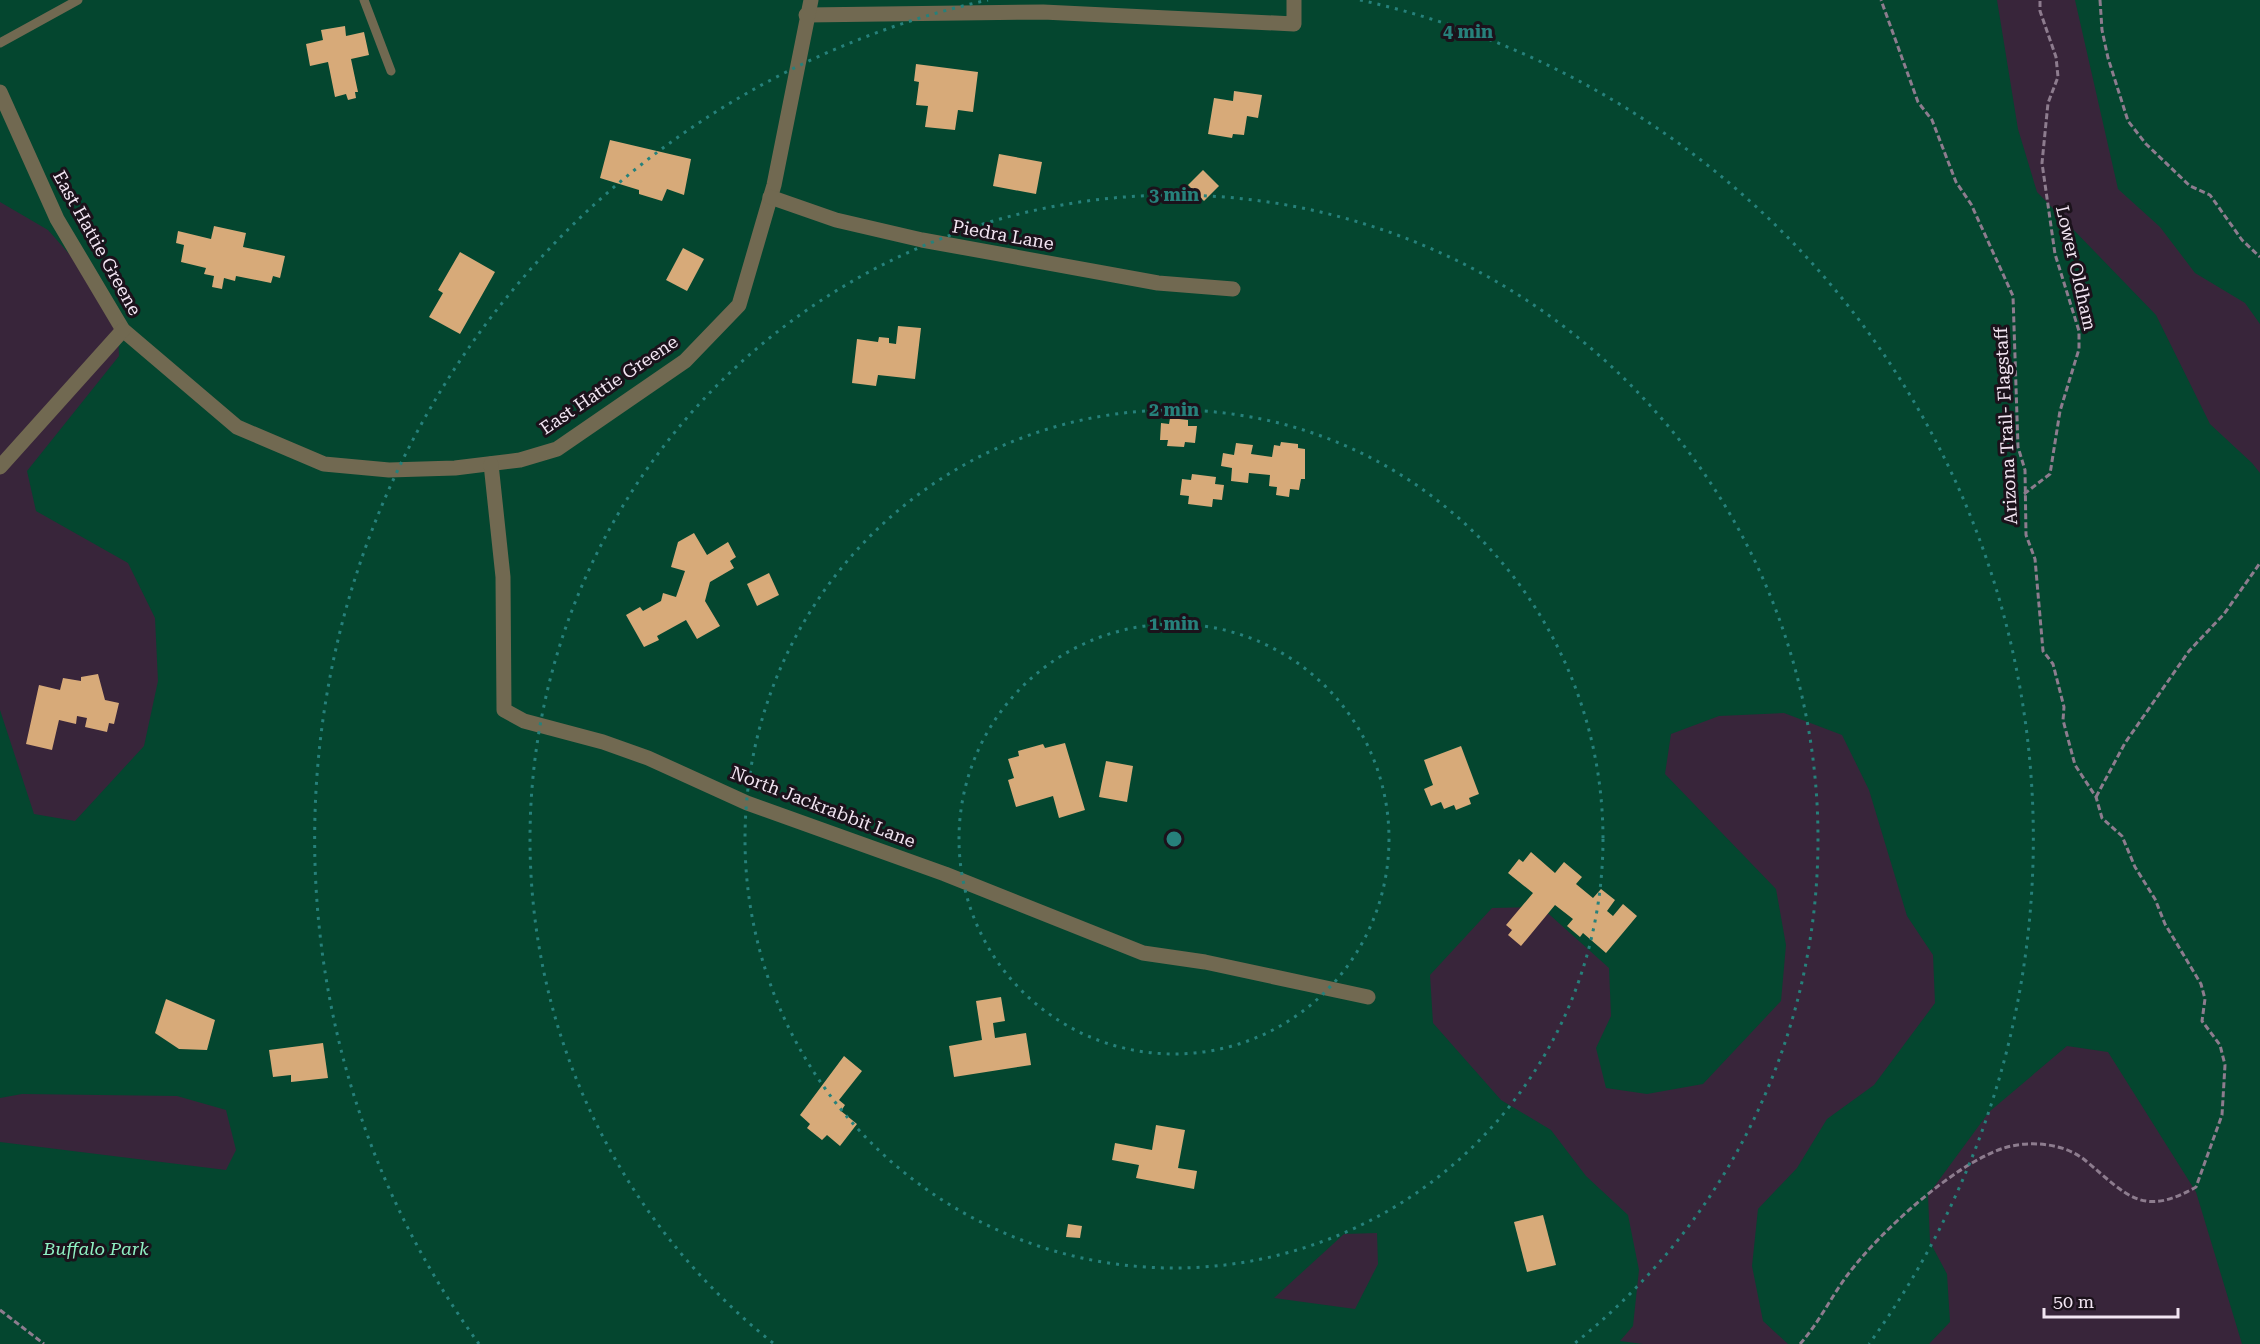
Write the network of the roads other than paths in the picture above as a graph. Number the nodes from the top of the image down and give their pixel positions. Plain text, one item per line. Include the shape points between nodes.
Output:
1 (78, 0) edge
2 (364, 0) edge
3 (811, 0) edge
4 (1294, 0) edge
5 (806, 15) junction
6 (0, 43) edge
7 (392, 71) dead end
8 (0, 92) edge
9 (770, 197) junction
10 (1233, 289) dead end
11 (123, 330) junction
12 (491, 464) junction
13 (0, 467) edge
14 (1368, 997) dead end

1 - 6 lane
2 - 7 lane
3 - 5 street, East Hattie Greene
4 - 5 street via 1294,24 1043,12
5 - 9 street, East Hattie Greene
8 - 11 street, East Hattie Greene via 57,219
9 - 10 street, Piedra Lane via 836,220 922,240 1158,283
9 - 12 street, East Hattie Greene via 739,305 685,361 557,449
11 - 12 street, East Hattie Greene via 237,427 324,464 389,470
11 - 13 street
12 - 14 street, North Jackrabbit Lane via 503,577 504,710 524,721 648,758 747,803 956,878 1143,953 1205,962

